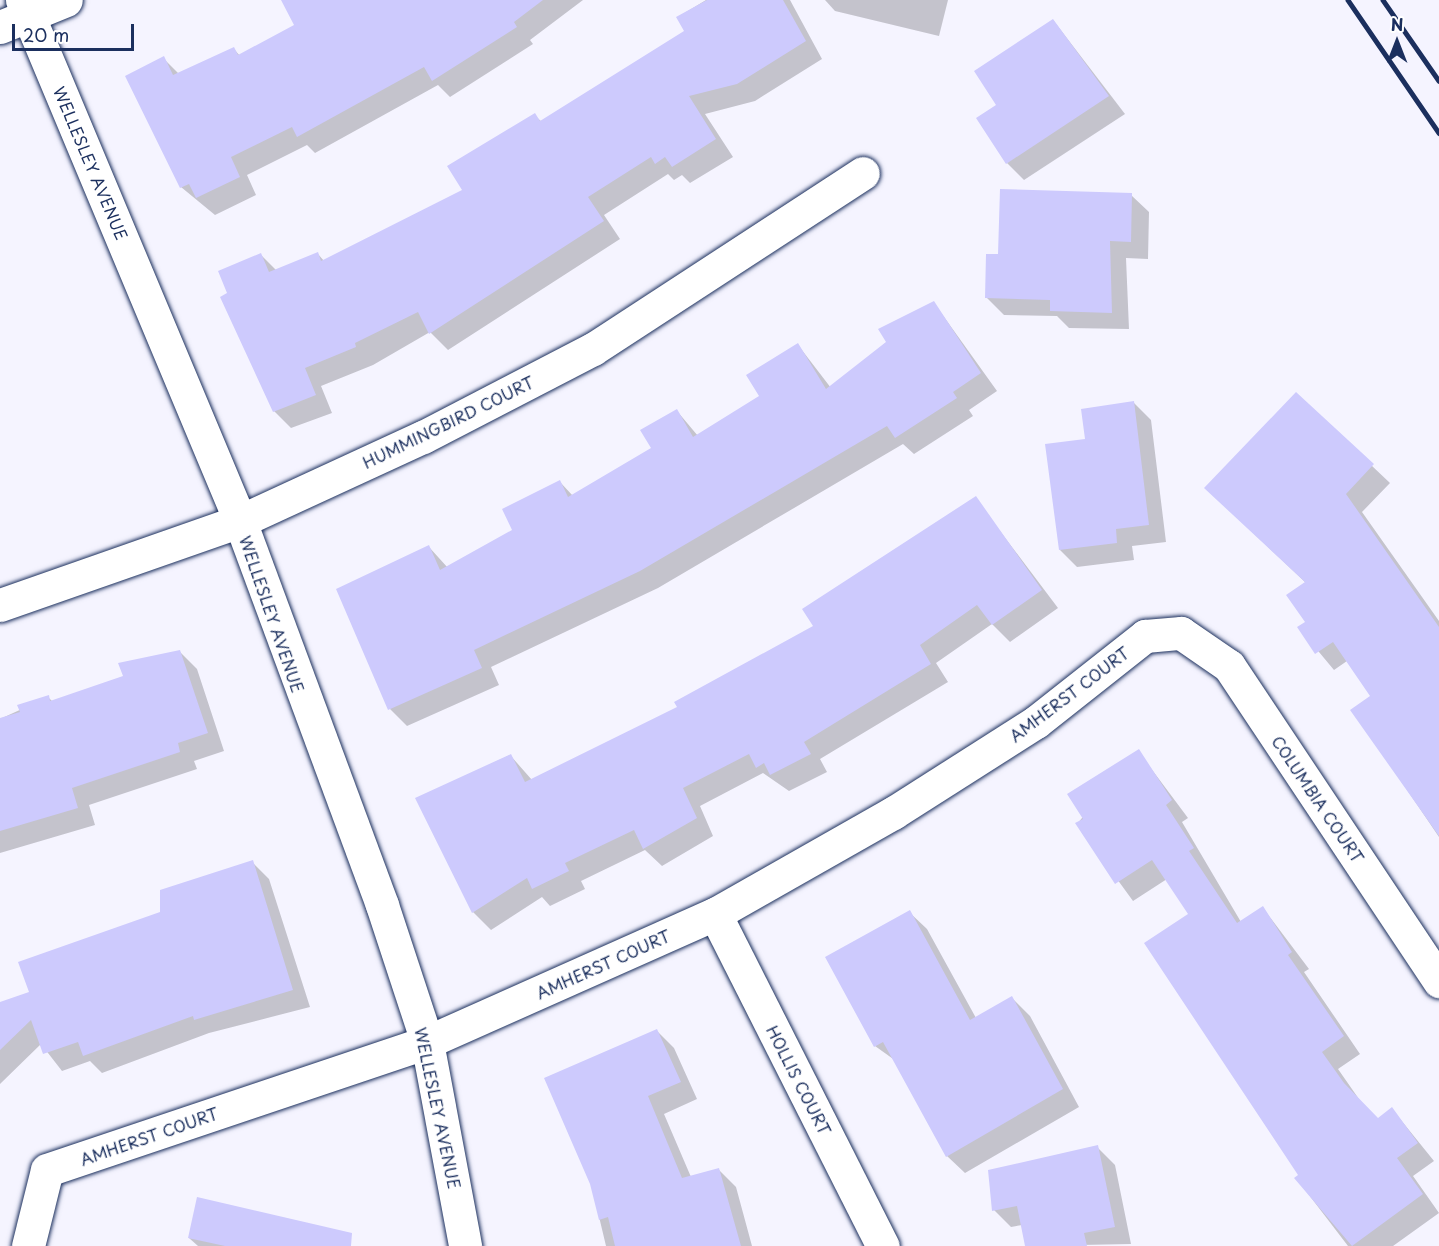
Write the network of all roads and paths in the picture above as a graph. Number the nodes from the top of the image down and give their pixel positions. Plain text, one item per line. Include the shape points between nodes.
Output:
1 (66, 0) edge
2 (17, 14) edge
3 (863, 173) dead end
4 (240, 521) junction
5 (0, 605) edge
6 (1181, 633) joint
7 (715, 914) junction
8 (1439, 981) edge
9 (427, 1042) junction
10 (28, 1246) edge
11 (465, 1246) edge
12 (884, 1246) edge

1 - 2 street
2 - 4 street, WELLESLEY AVENUE
3 - 4 street, HUMMINGBIRD COURT via 593,349 423,437
4 - 5 street, HUMMINGBIRD COURT
4 - 9 street, WELLESLEY AVENUE via 382,904
6 - 7 street, AMHERST COURT via 1145,636 1036,722 893,813
6 - 8 street, COLUMBIA COURT via 1229,666
7 - 9 street, AMHERST COURT
7 - 12 street, HOLLIS COURT
9 - 10 street, AMHERST COURT via 47,1170
9 - 11 street, WELLESLEY AVENUE

